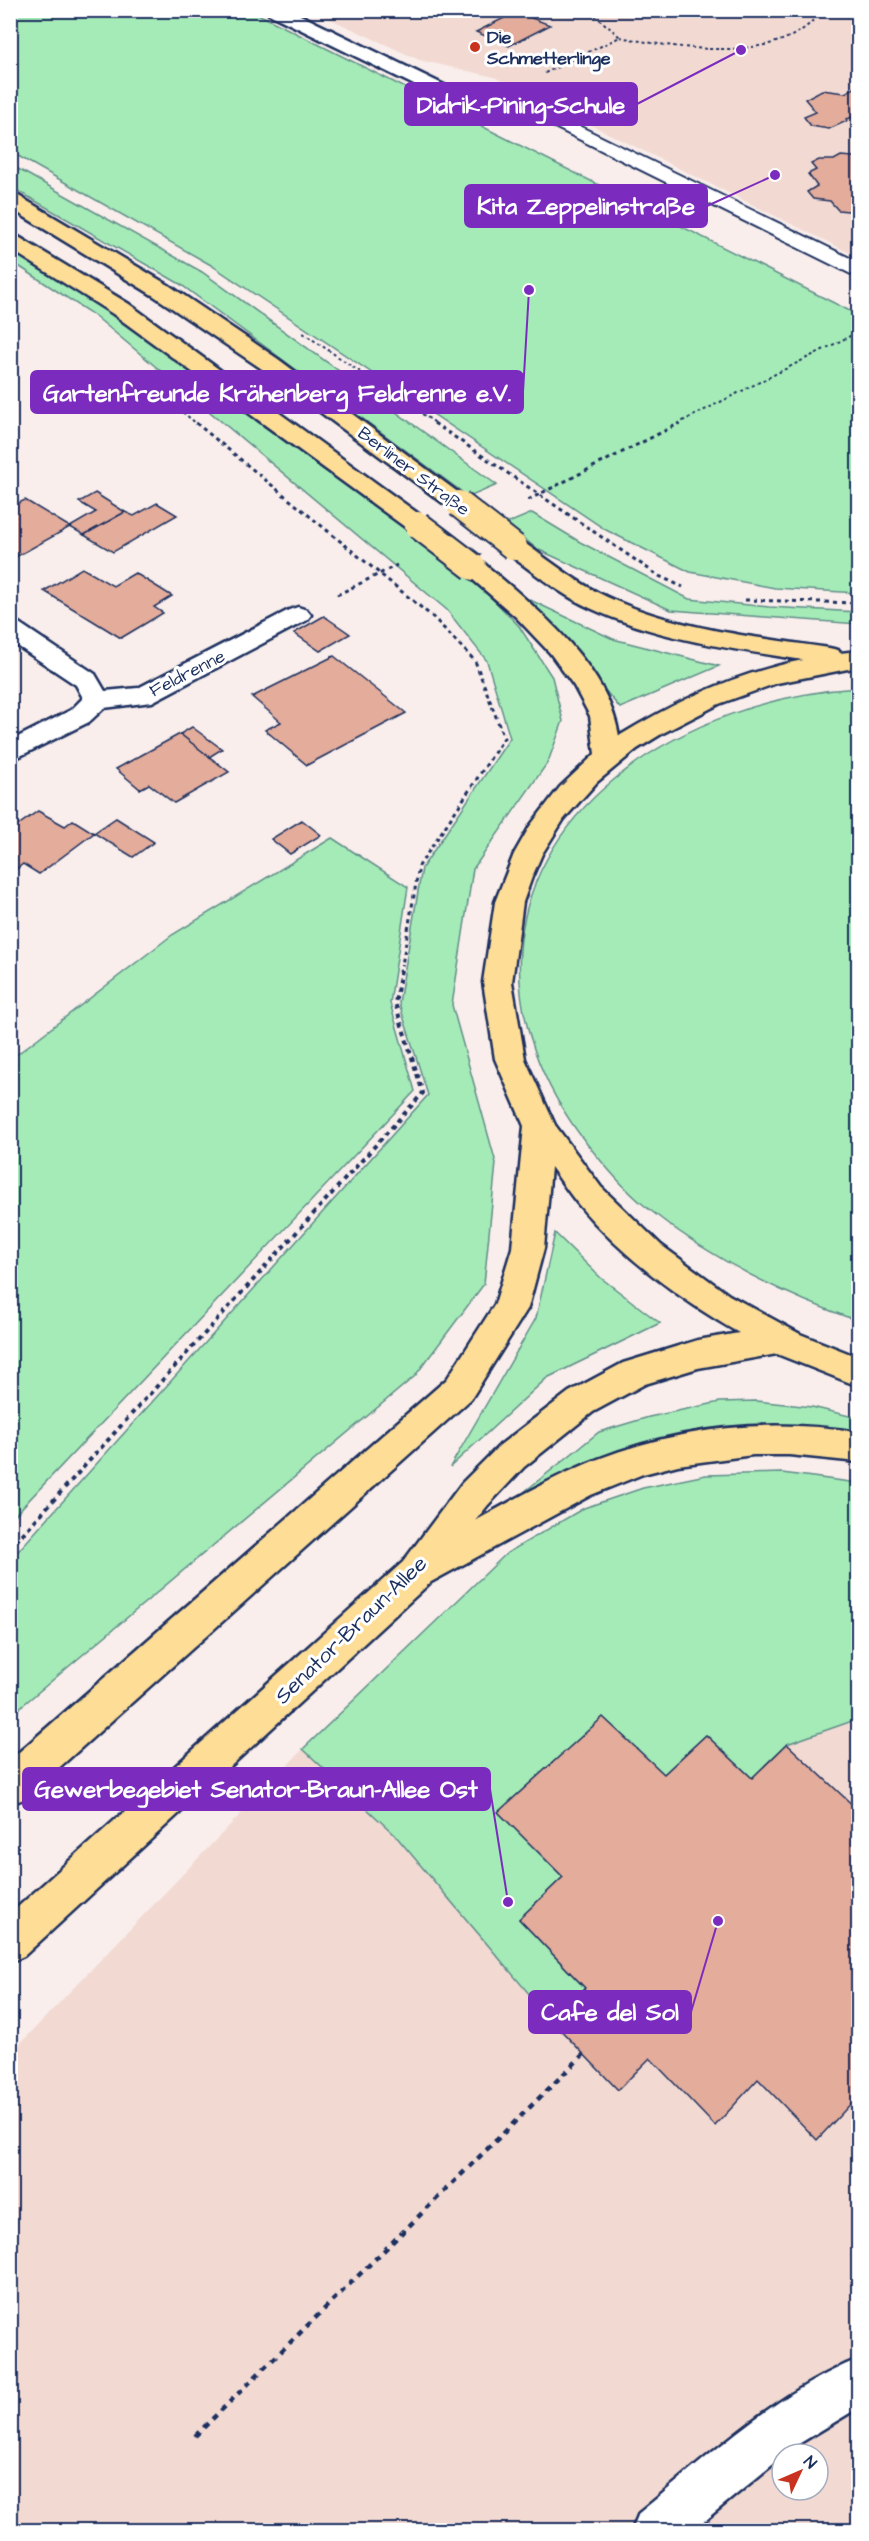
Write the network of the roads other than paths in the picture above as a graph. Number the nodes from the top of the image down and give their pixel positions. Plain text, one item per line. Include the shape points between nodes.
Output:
1 (275, 10) edge
2 (462, 101) joint
3 (10, 199) edge
4 (10, 240) edge
5 (858, 270) edge
6 (298, 615) dead end
7 (10, 629) edge
8 (855, 660) edge
9 (97, 700) junction
10 (10, 752) edge
11 (609, 757) junction
12 (538, 1128) junction
13 (778, 1340) junction
14 (858, 1371) edge
15 (858, 1448) edge
16 (416, 1573) junction
17 (10, 1786) edge
18 (10, 1942) edge
19 (858, 2382) edge
20 (656, 2530) edge

1 - 2 street
2 - 5 lane via 505,95
3 - 8 main road, Berliner Straße, bridge via 182,304 270,364 514,547 597,601 701,636
4 - 11 main road, Berliner Straße, bridge via 121,309 263,411 472,567 525,612 559,647 586,684 603,716
6 - 9 street, Feldrenne via 143,696
7 - 9 street via 86,680
8 - 11 main road via 740,686 653,726
9 - 10 street via 80,716
11 - 12 main road via 565,797 541,828 519,871 504,920 497,967 502,1020 515,1075
12 - 13 main road via 574,1179 626,1233 667,1269
12 - 17 main road via 528,1248 511,1308 459,1389
13 - 14 main road
13 - 16 main road, Senator-Braun-Allee via 698,1354 635,1372 581,1402 512,1456 475,1494
15 - 16 main road via 784,1440 736,1442 630,1463 579,1484
16 - 18 main road, Senator-Braun-Allee
19 - 20 street via 778,2430

